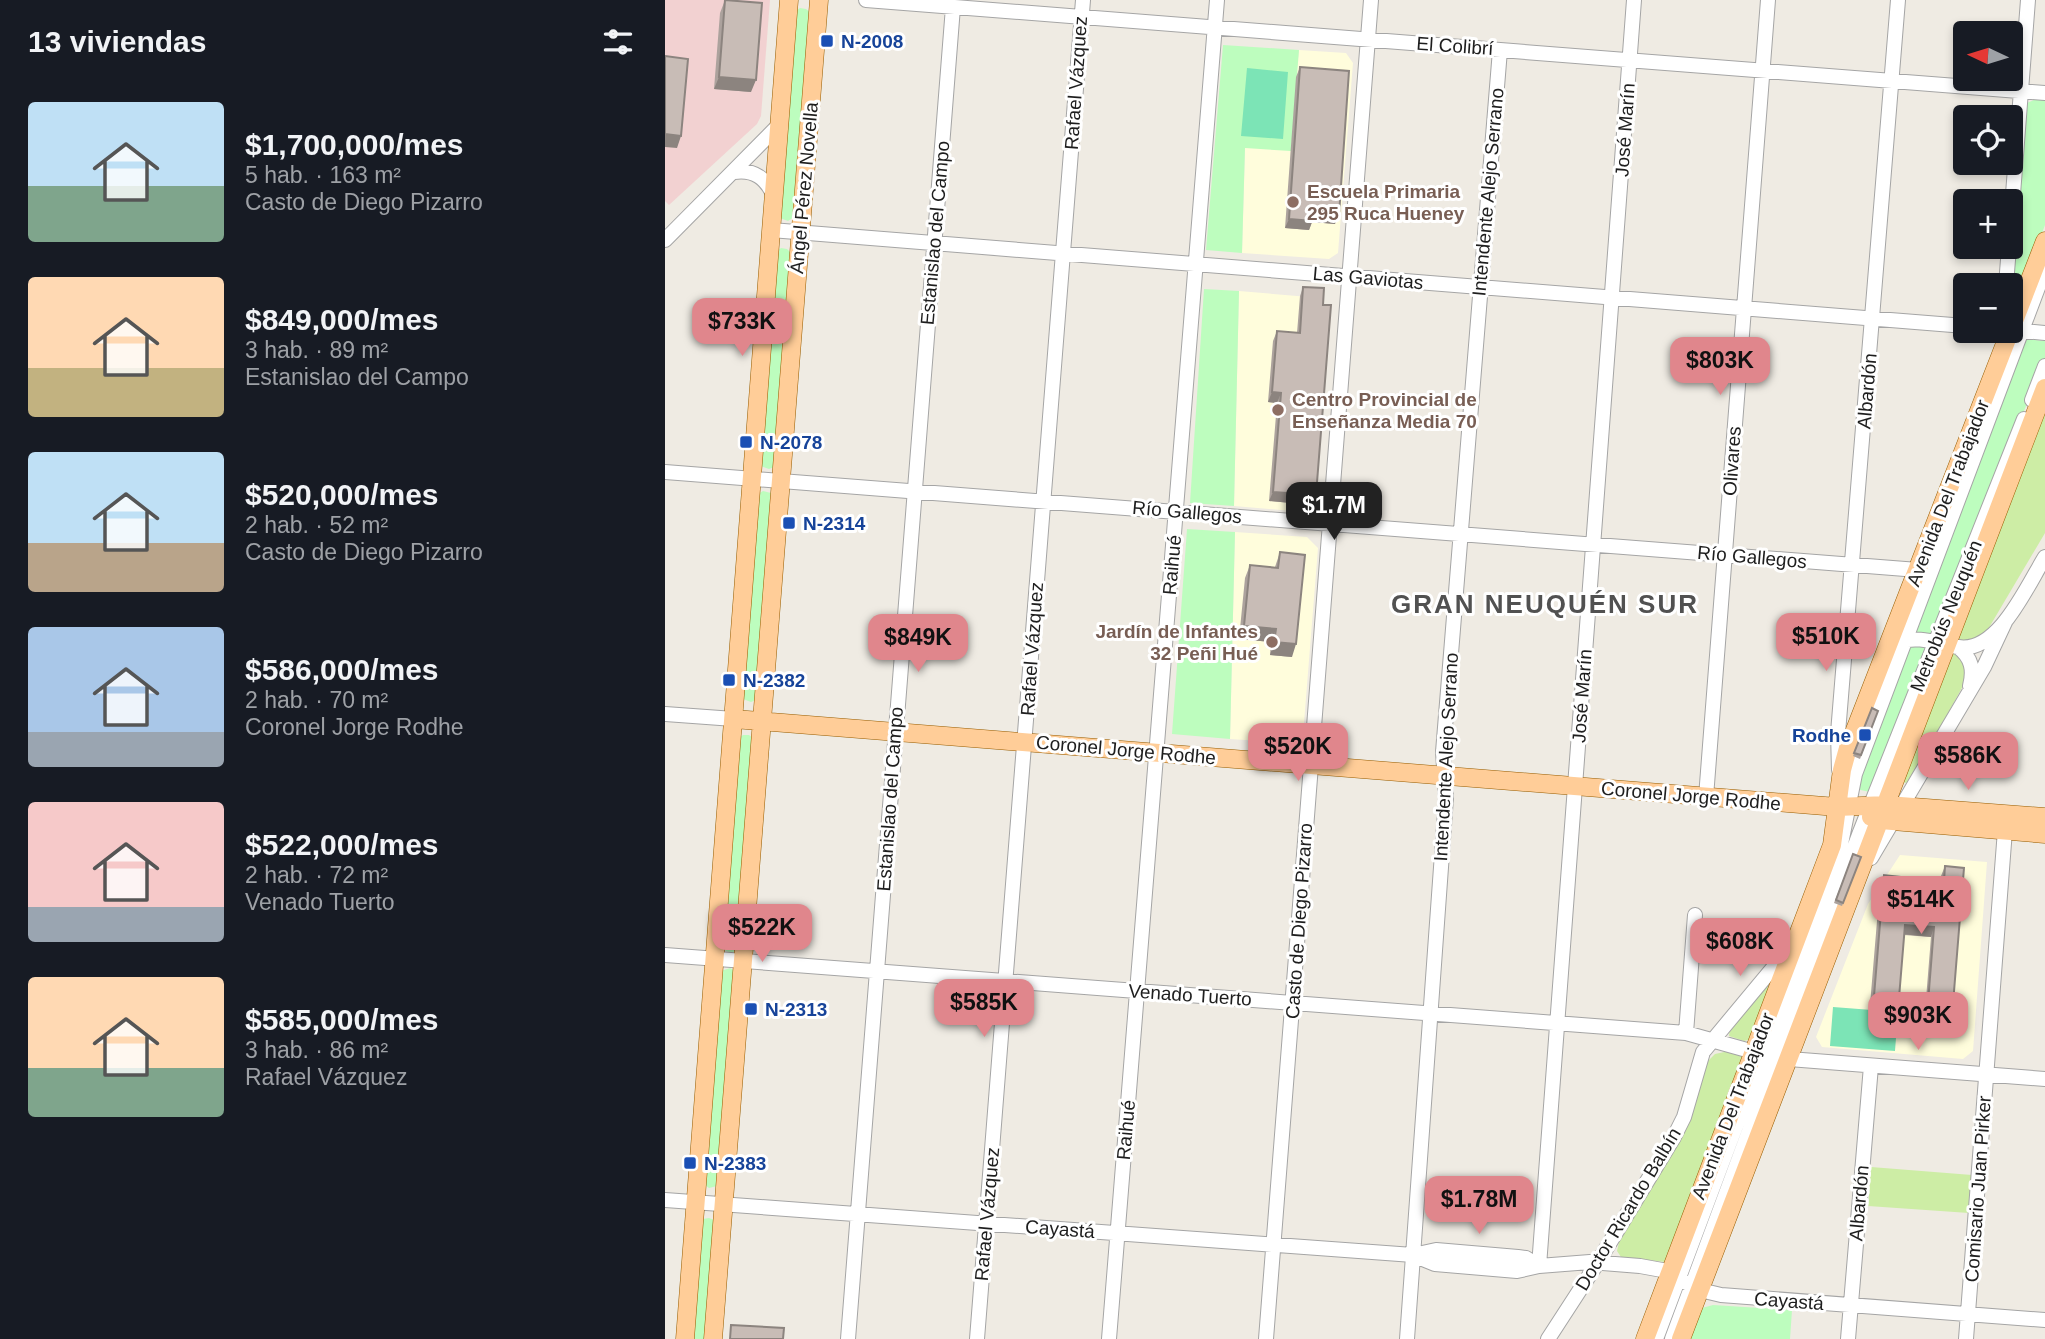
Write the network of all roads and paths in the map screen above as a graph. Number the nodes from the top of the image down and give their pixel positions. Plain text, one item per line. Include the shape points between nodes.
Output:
1 (789, 0) edge
2 (819, 0) edge
3 (866, 0) edge
4 (1083, 0) edge
5 (1217, 0) edge
6 (1371, 0) edge
7 (1635, 0) edge
8 (1768, 0) edge
9 (1898, 0) edge
10 (2028, 0) edge
11 (953, 7) junction
12 (1081, 17) junction
13 (1215, 28) junction
14 (1368, 40) junction
15 (1500, 50) junction
16 (1630, 60) junction
17 (2023, 65) edge
18 (1763, 71) junction
19 (1891, 81) junction
20 (1953, 86) edge
21 (2021, 91) joint
22 (2045, 93) edge
23 (779, 125) junction
24 (734, 172) junction
25 (2013, 189) edge
26 (774, 196) junction
27 (771, 230) junction
28 (800, 233) junction
29 (665, 240) edge
30 (2045, 242) edge
31 (934, 243) junction
32 (1063, 254) junction
33 (1196, 264) junction
34 (2045, 269) edge
35 (1349, 277) junction
36 (1480, 287) junction
37 (1612, 298) junction
38 (2023, 302) edge
39 (1744, 309) junction
40 (2023, 311) edge
41 (1872, 319) junction
42 (1953, 325) edge
43 (2023, 331) edge
44 (2045, 333) edge
45 (2008, 343) edge
46 (2008, 343) edge
47 (2045, 366) edge
48 (2045, 388) edge
49 (665, 472) edge
50 (752, 478) junction
51 (781, 481) junction
52 (915, 491) junction
53 (1044, 501) junction
54 (1176, 512) junction
55 (1330, 524) junction
56 (1460, 534) junction
57 (1593, 544) junction
58 (1725, 555) junction
59 (2045, 557) edge
60 (1853, 565) junction
61 (1918, 570) junction
62 (2006, 620) junction
63 (1905, 639) junction
64 (1947, 645) junction
65 (1885, 654) junction
66 (1964, 700) junction
67 (665, 714) edge
68 (734, 719) junction
69 (762, 721) junction
70 (896, 732) junction
71 (1025, 742) junction
72 (1156, 753) junction
73 (1311, 765) junction
74 (1444, 776) junction
75 (1845, 778) junction
76 (1575, 786) junction
77 (1706, 797) junction
78 (1845, 808) junction
79 (1884, 812) junction
80 (2045, 817) edge
81 (2005, 830) junction
82 (2045, 834) edge
83 (1695, 915) dead end
84 (1835, 923) joint
85 (1796, 940) junction
86 (665, 955) edge
87 (715, 959) junction
88 (743, 961) junction
89 (877, 972) junction
90 (1006, 981) junction
91 (1137, 991) junction
92 (1292, 1003) junction
93 (1431, 1014) junction
94 (1557, 1023) junction
95 (1686, 1033) junction
96 (1712, 1039) junction
97 (1754, 1052) junction
98 (1789, 1059) junction
99 (1871, 1066) junction
100 (1986, 1074) junction
101 (2045, 1079) edge
102 (665, 1200) edge
103 (696, 1202) junction
104 (724, 1204) junction
105 (857, 1214) junction
106 (987, 1224) junction
107 (1117, 1233) junction
108 (1273, 1245) junction
109 (1413, 1255) junction
110 (1598, 1262) junction
111 (1539, 1266) junction
112 (1685, 1282) junction
113 (1851, 1305) junction
114 (1968, 1314) junction
115 (2045, 1320) edge
116 (685, 1339) edge
117 (713, 1339) edge
118 (848, 1339) edge
119 (977, 1339) edge
120 (1109, 1339) edge
121 (1266, 1339) edge
122 (1407, 1339) edge
123 (1548, 1339) edge
124 (1645, 1339) edge
125 (1656, 1339) edge
126 (1672, 1339) edge
127 (1681, 1339) edge
128 (1848, 1339) edge
129 (1966, 1339) edge

1 - 23 main road, Ángel Pérez Novella
2 - 28 main road, Ángel Pérez Novella
3 - 11 street, El Colibrí
4 - 12 street, Rafael Vázquez
5 - 13 street, Raihué
6 - 14 street, Casto de Diego Pizarro
7 - 16 street, José Marín
8 - 18 street, Olivares
9 - 19 street, Albardón
10 - 17 street
11 - 12 street, El Colibrí
11 - 31 street, Estanislao del Campo
12 - 13 street, El Colibrí
12 - 32 street, Rafael Vázquez
13 - 14 street, El Colibrí
13 - 33 street, Raihué
14 - 15 street, El Colibrí
14 - 35 street, Casto de Diego Pizarro
15 - 16 street, El Colibrí
15 - 36 street, Intendente Alejo Serrano
16 - 18 street, El Colibrí
16 - 37 street, José Marín
18 - 19 street, El Colibrí
18 - 39 street, Olivares
19 - 20 street, El Colibrí
19 - 41 street, Albardón
21 - 22 street, El Colibrí
21 - 25 street
23 - 24 street
23 - 26 main road, Ángel Pérez Novella
24 - 26 street via 753,172
24 - 29 street
26 - 27 main road, Ángel Pérez Novella
27 - 28 street, Las Gaviotas
27 - 50 main road, Ángel Pérez Novella
28 - 31 street, Las Gaviotas
28 - 51 main road, Ángel Pérez Novella
30 - 38 main road, Avenida Del Trabajador
31 - 32 street, Las Gaviotas
31 - 52 street, Estanislao del Campo
32 - 33 street, Las Gaviotas
32 - 53 street, Rafael Vázquez
33 - 35 street, Las Gaviotas
33 - 54 street, Raihué
34 - 40 street, Metrobús Neuquén
35 - 36 street, Las Gaviotas
35 - 55 street, Casto de Diego Pizarro
36 - 37 street, Las Gaviotas
36 - 56 street, Intendente Alejo Serrano
37 - 39 street, Las Gaviotas
37 - 57 street, José Marín
39 - 41 street, Las Gaviotas
39 - 58 street, Olivares
41 - 42 street, Las Gaviotas
41 - 60 street, Albardón
43 - 44 street
45 - 61 main road, Avenida Del Trabajador
46 - 63 street, Metrobús Neuquén
47 - 64 street, Metrobús Neuquén
48 - 64 main road, Avenida Del Trabajador
49 - 50 street, Río Gallegos
50 - 51 street, Río Gallegos
50 - 68 main road, Ángel Pérez Novella
51 - 52 street, Río Gallegos
51 - 69 main road, Ángel Pérez Novella
52 - 53 street, Río Gallegos
52 - 70 street, Estanislao del Campo
53 - 54 street, Río Gallegos
53 - 71 street, Rafael Vázquez
54 - 55 street, Río Gallegos
54 - 72 street, Raihué
55 - 56 street, Río Gallegos
55 - 73 street, Casto de Diego Pizarro
56 - 57 street, Río Gallegos
56 - 74 street, Intendente Alejo Serrano
57 - 58 street, Río Gallegos
57 - 76 street, José Marín
58 - 60 street, Río Gallegos
58 - 77 street, Olivares
59 - 62 street
60 - 61 street, Río Gallegos
60 - 75 street, Albardón via 1838,733
61 - 65 main road, Avenida Del Trabajador
62 - 64 street via 1985,642 1969,648
62 - 66 street
63 - 64 street
63 - 65 street
63 - 78 street, Metrobús Neuquén
64 - 66 street via 1966,654 1972,664
64 - 79 main road, Avenida Del Trabajador
65 - 75 main road, Avenida Del Trabajador via 1848,748
66 - 79 street
67 - 68 street, Coronel Jorge Rodhe
68 - 69 main road, Coronel Jorge Rodhe
68 - 87 main road, Ángel Pérez Novella
69 - 70 main road, Coronel Jorge Rodhe
69 - 88 main road, Ángel Pérez Novella
70 - 71 main road, Coronel Jorge Rodhe
70 - 89 street, Estanislao del Campo
71 - 72 main road, Coronel Jorge Rodhe
71 - 90 street, Rafael Vázquez
72 - 73 main road, Coronel Jorge Rodhe
72 - 91 street, Raihué
73 - 74 main road, Coronel Jorge Rodhe
73 - 92 street, Casto de Diego Pizarro
74 - 76 main road, Coronel Jorge Rodhe
74 - 93 street, Intendente Alejo Serrano
75 - 75 street via 1848,776 1847,772 1896,647 1894,664
75 - 78 main road, Avenida Del Trabajador
76 - 77 main road, Coronel Jorge Rodhe
76 - 94 street, José Marín
77 - 78 main road, Coronel Jorge Rodhe
78 - 79 main road, Coronel Jorge Rodhe
78 - 85 main road, Avenida Del Trabajador
78 - 112 street, Metrobús Neuquén via 1840,849
79 - 80 main road, Coronel Jorge Rodhe
79 - 81 main road, Coronel Jorge Rodhe
79 - 98 main road, Avenida Del Trabajador
79 - 112 street, Metrobús Neuquén
81 - 82 main road, Coronel Jorge Rodhe
81 - 100 street, Comisario Juan Pirker
83 - 95 street
84 - 84 street via 1829,921 1869,827 1871,831
85 - 96 street, Doctor Ricardo Balbín
85 - 97 main road, Avenida Del Trabajador
86 - 87 street, Venado Tuerto
87 - 88 street, Venado Tuerto
87 - 103 main road, Ángel Pérez Novella
88 - 89 street, Venado Tuerto
88 - 104 main road, Ángel Pérez Novella
89 - 90 street, Venado Tuerto
89 - 105 street, Estanislao del Campo
90 - 91 street, Venado Tuerto
90 - 106 street, Rafael Vázquez
91 - 92 street, Venado Tuerto
91 - 107 street, Raihué
92 - 93 street, Venado Tuerto
92 - 108 street, Casto de Diego Pizarro
93 - 94 street, Venado Tuerto
93 - 109 street, Intendente Alejo Serrano
94 - 95 street, Venado Tuerto
94 - 111 street, José Marín
95 - 96 street, Venado Tuerto
96 - 97 street, Venado Tuerto
96 - 110 street, Doctor Ricardo Balbín via 1698,1064 1679,1128
97 - 112 main road, Avenida Del Trabajador
98 - 99 street
98 - 112 main road, Avenida Del Trabajador
99 - 100 street
99 - 113 street, Albardón
100 - 101 street
100 - 114 street, Comisario Juan Pirker
102 - 103 street, Cayastá
103 - 104 street, Cayastá
103 - 116 main road, Ángel Pérez Novella
104 - 105 street, Cayastá
104 - 117 main road, Ángel Pérez Novella
105 - 106 street, Cayastá
105 - 118 street, Estanislao del Campo
106 - 107 street, Cayastá
106 - 119 street, Rafael Vázquez
107 - 108 street, Cayastá
107 - 120 street, Raihué
108 - 109 street, Cayastá
108 - 121 street, Casto de Diego Pizarro
109 - 111 street, Cayastá via 1430,1250 1522,1257
109 - 122 street, Intendente Alejo Serrano
110 - 111 street, Cayastá
110 - 112 street, Cayastá via 1646,1266
110 - 123 street, Doctor Ricardo Balbín
112 - 113 street, Cayastá via 1721,1295
112 - 124 main road, Avenida Del Trabajador
112 - 125 street, Metrobús Neuquén
112 - 126 street, Metrobús Neuquén
112 - 127 main road, Avenida Del Trabajador
113 - 114 street, Cayastá
113 - 128 street, Albardón
114 - 115 street, Cayastá
114 - 129 street, Comisario Juan Pirker

